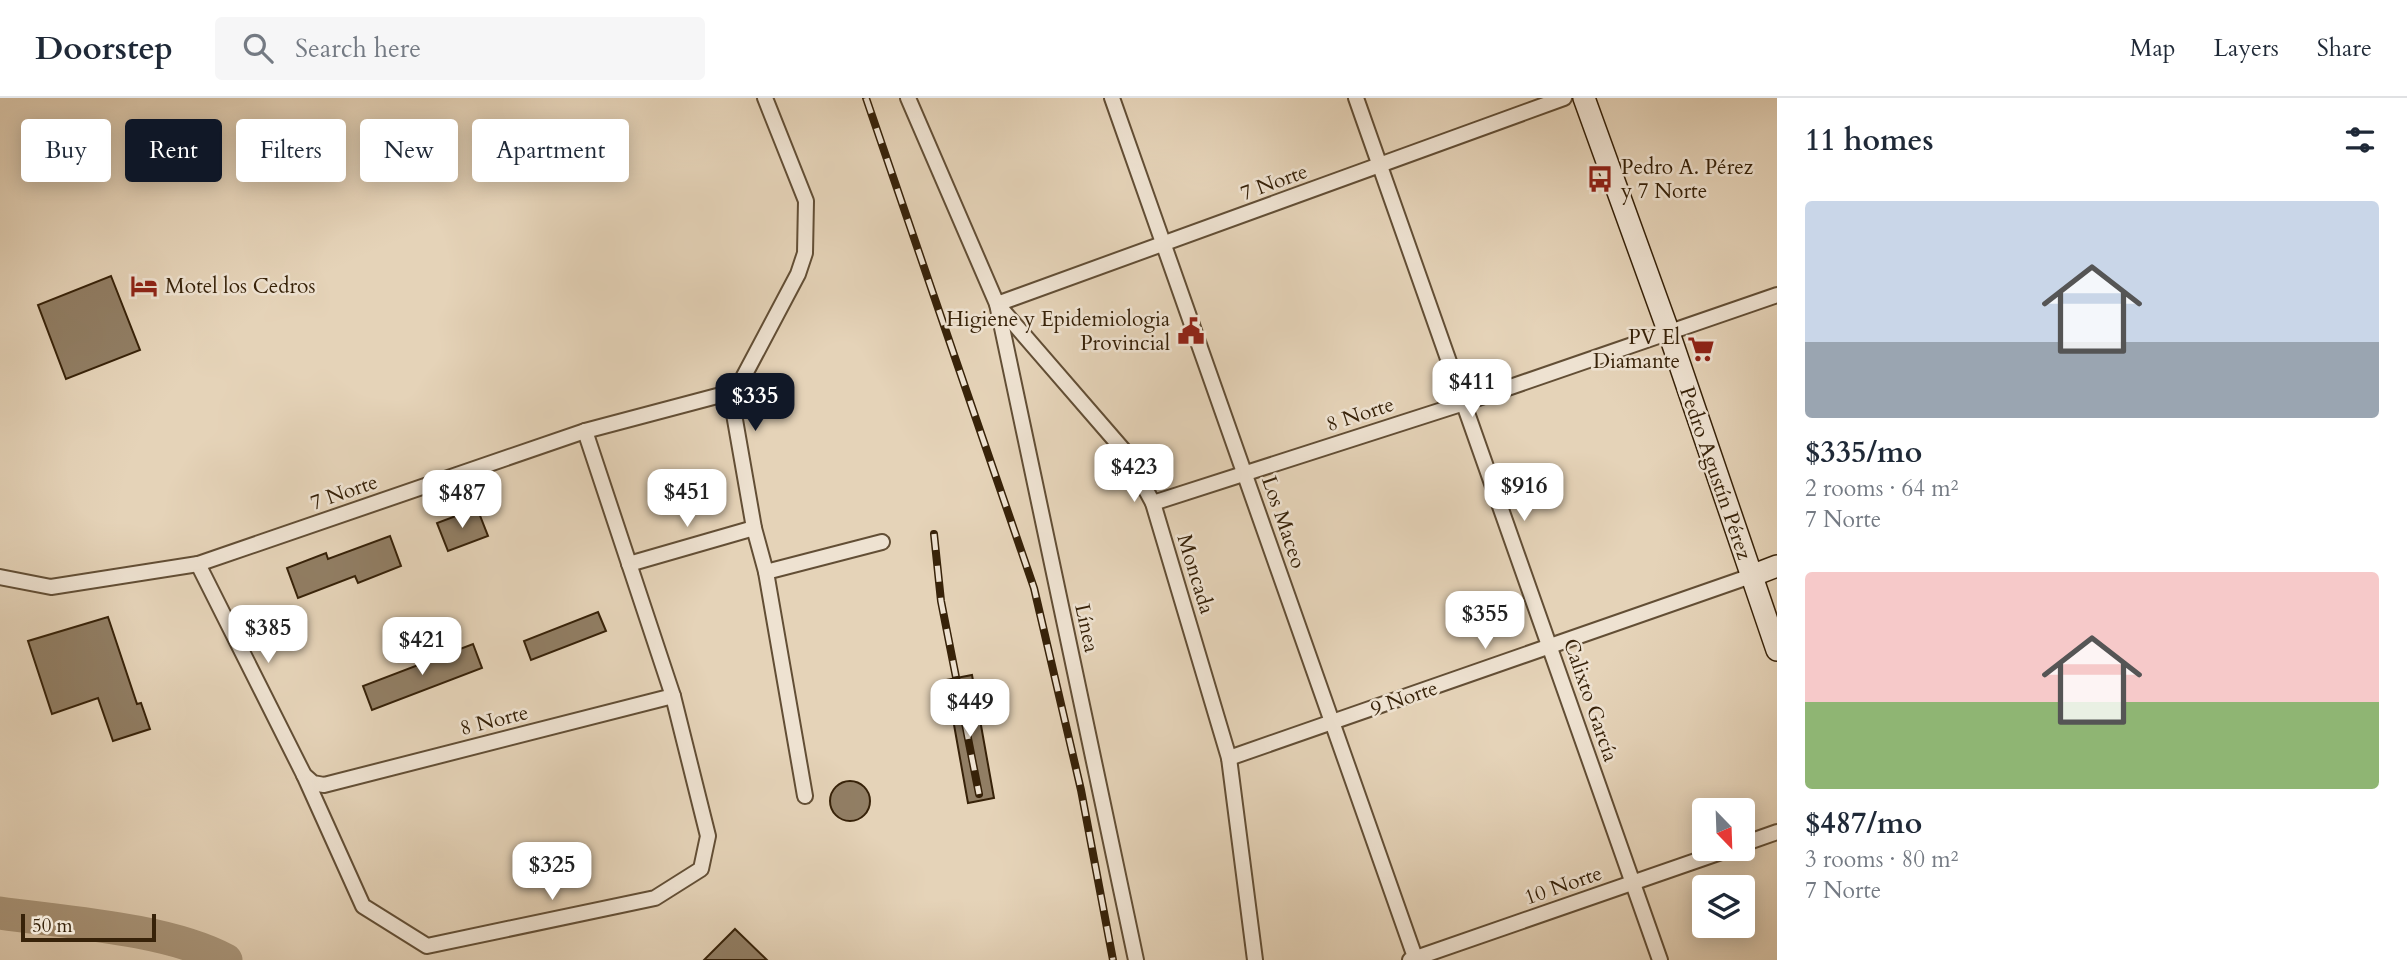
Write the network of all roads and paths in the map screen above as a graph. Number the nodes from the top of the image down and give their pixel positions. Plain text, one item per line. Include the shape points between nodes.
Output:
1 (765, 98) edge
2 (908, 98) edge
3 (1112, 98) edge
4 (1356, 98) edge
5 (1564, 98) edge
6 (1584, 98) edge
7 (1380, 166) junction
8 (1162, 244) junction
9 (1777, 295) edge
10 (997, 304) junction
11 (1669, 333) junction
12 (736, 391) junction
13 (1464, 403) junction
14 (585, 431) junction
15 (1245, 473) junction
16 (1153, 503) junction
17 (754, 528) junction
18 (882, 542) dead end
19 (198, 564) junction
20 (629, 564) junction
21 (1777, 566) edge
22 (766, 572) junction
23 (1751, 576) junction
24 (0, 577) edge
25 (1550, 647) junction
26 (1777, 650) edge
27 (673, 696) junction
28 (1333, 723) junction
29 (1229, 758) junction
30 (304, 775) junction
31 (805, 796) dead end
32 (1777, 832) edge
33 (1755, 840) edge
34 (1695, 861) edge
35 (1633, 882) junction
36 (1414, 959) edge
37 (1136, 960) edge
38 (1255, 960) edge
39 (1660, 960) edge

1 - 12 street via 806,201 805,253
2 - 10 street, Moncada
3 - 8 street, Los Maceo
4 - 7 street, Calixto García
5 - 7 street, 7 Norte
6 - 11 main road, Pedro Agustín Pérez
7 - 8 street, 7 Norte
7 - 13 street, Calixto García
8 - 10 street, 7 Norte
8 - 15 street, Los Maceo
9 - 11 street, 8 Norte
10 - 16 street, Moncada via 1126,453
10 - 37 street, Línea
11 - 13 street, 8 Norte
11 - 23 main road, Pedro Agustín Pérez
12 - 14 street, 7 Norte
12 - 17 street via 734,414
13 - 15 street, 8 Norte
13 - 25 street, Calixto García
14 - 19 street, 7 Norte
14 - 20 street
15 - 16 street, 8 Norte
15 - 28 street, Los Maceo
16 - 29 street, Moncada
17 - 20 street
17 - 22 street
18 - 22 street
19 - 24 street, 7 Norte via 51,587
19 - 30 street
20 - 27 street
21 - 23 main road, 9 Norte
22 - 31 street
23 - 25 street, 9 Norte
23 - 26 main road, Pedro Agustín Pérez
25 - 28 street, 9 Norte
25 - 35 street, Calixto García
27 - 30 street, 8 Norte via 324,785
27 - 30 street via 708,836 701,869 655,898 427,946 363,906
28 - 29 street, 9 Norte
28 - 36 street, Los Maceo
29 - 38 street, Moncada
32 - 33 street
34 - 35 street, 10 Norte
35 - 36 street, 10 Norte
35 - 39 street, Calixto García

